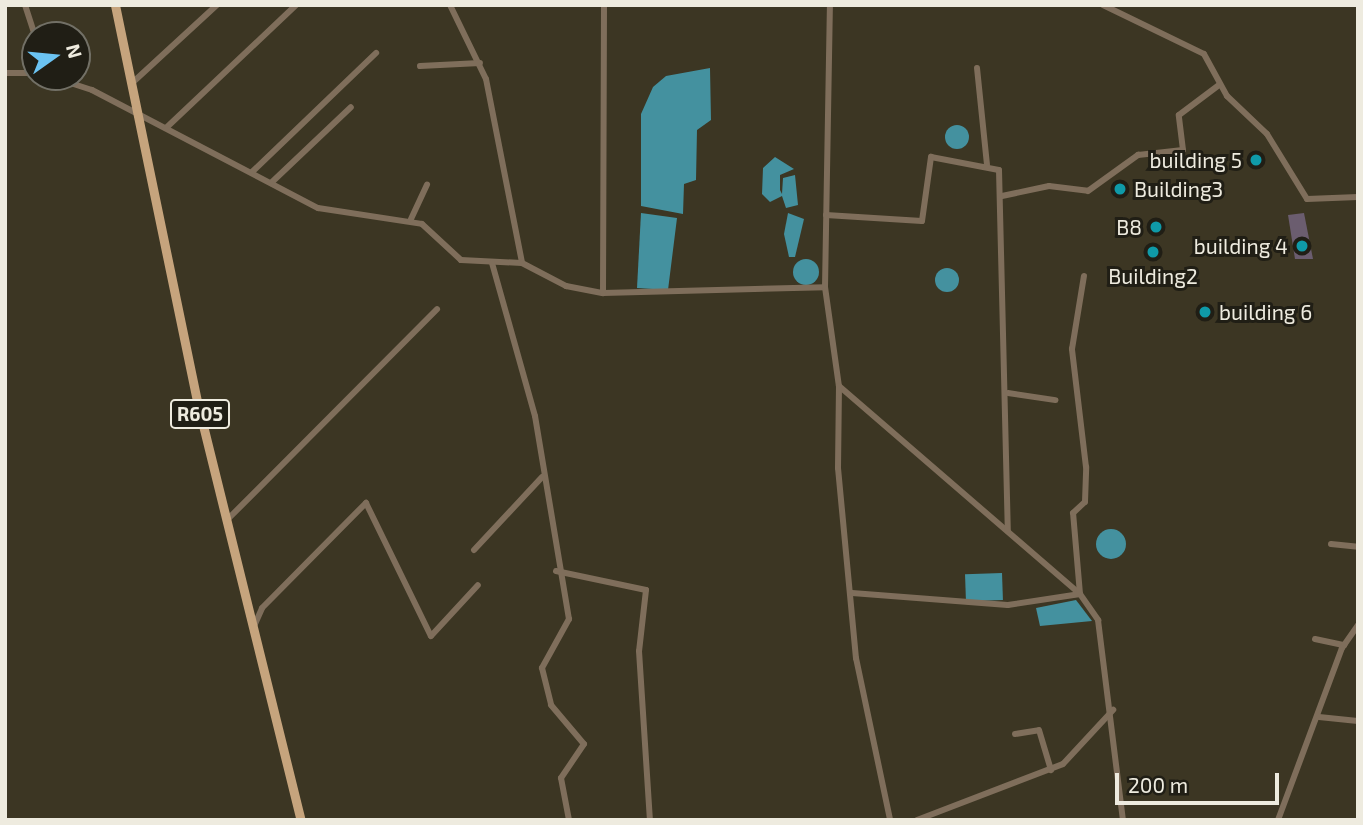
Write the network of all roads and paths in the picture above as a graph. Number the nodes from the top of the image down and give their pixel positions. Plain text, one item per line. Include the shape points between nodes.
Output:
1 (115, 5) edge
2 (216, 5) edge
3 (296, 5) edge
4 (450, 5) edge
5 (604, 5) edge
6 (830, 5) edge
7 (1103, 5) edge
8 (376, 52) dead end
9 (480, 63) junction
10 (420, 66) dead end
11 (977, 68) dead end
12 (131, 85) junction
13 (1219, 85) junction
14 (84, 91) edge
15 (351, 107) dead end
16 (138, 115) junction
17 (166, 128) junction
18 (987, 164) junction
19 (252, 172) junction
20 (271, 183) junction
21 (427, 185) dead end
22 (1002, 196) junction
23 (1358, 197) edge
24 (826, 215) junction
25 (411, 219) junction
26 (492, 263) junction
27 (522, 263) junction
28 (1084, 276) dead end
29 (825, 286) junction
30 (603, 293) junction
31 (437, 309) dead end
32 (839, 386) junction
33 (1008, 393) junction
34 (1055, 400) dead end
35 (541, 477) junction
36 (225, 522) junction
37 (1008, 531) junction
38 (1331, 544) dead end
39 (1358, 547) edge
40 (474, 550) dead end
41 (556, 571) junction
42 (478, 585) dead end
43 (852, 593) junction
44 (1080, 594) junction
45 (1358, 625) edge
46 (253, 633) junction
47 (1315, 639) dead end
48 (1344, 645) junction
49 (1113, 710) junction
50 (1319, 717) junction
51 (1358, 721) edge
52 (1015, 734) dead end
53 (1051, 770) junction
54 (301, 820) edge
55 (569, 820) edge
56 (650, 820) edge
57 (890, 820) edge
58 (917, 820) edge
59 (1123, 820) edge
60 (1278, 820) edge

1 - 12 main road, R605
2 - 12 street
3 - 17 street
4 - 9 street
5 - 30 street
6 - 24 street
7 - 13 street via 1204,54
8 - 19 street
9 - 10 street
9 - 27 street
11 - 18 street
12 - 16 main road, R605
13 - 22 street via 1179,115 1183,150 1138,155 1088,191 1049,186
13 - 23 street via 1267,134 1307,199
14 - 16 street
15 - 20 street
16 - 17 street
16 - 36 main road, R605
17 - 19 street
18 - 22 street via 1001,174
18 - 24 street via 931,157 922,221
19 - 20 street
20 - 25 street via 318,208
21 - 25 street
22 - 33 street
24 - 29 street
25 - 26 street via 461,260
26 - 27 street
26 - 35 street via 535,416
27 - 30 street via 566,286
28 - 44 street via 1072,349 1086,467 1085,502 1073,513
29 - 30 street
29 - 32 street
31 - 36 street
32 - 37 street
32 - 43 street via 838,468
33 - 34 street
33 - 37 street
35 - 40 street
35 - 41 street
36 - 46 main road, R605
37 - 44 street
38 - 39 street
41 - 55 street via 569,624 542,656 542,668 551,705 584,744 561,778
41 - 56 street via 646,590 639,651
42 - 46 street via 431,636 366,503 262,608
43 - 44 street via 1008,605
43 - 57 street via 856,658
44 - 49 street via 1103,634
45 - 48 street
46 - 54 main road, R605
47 - 48 street
48 - 50 street
49 - 53 street
49 - 59 street
50 - 51 street
50 - 60 street
52 - 53 street via 1039,730
53 - 58 street

